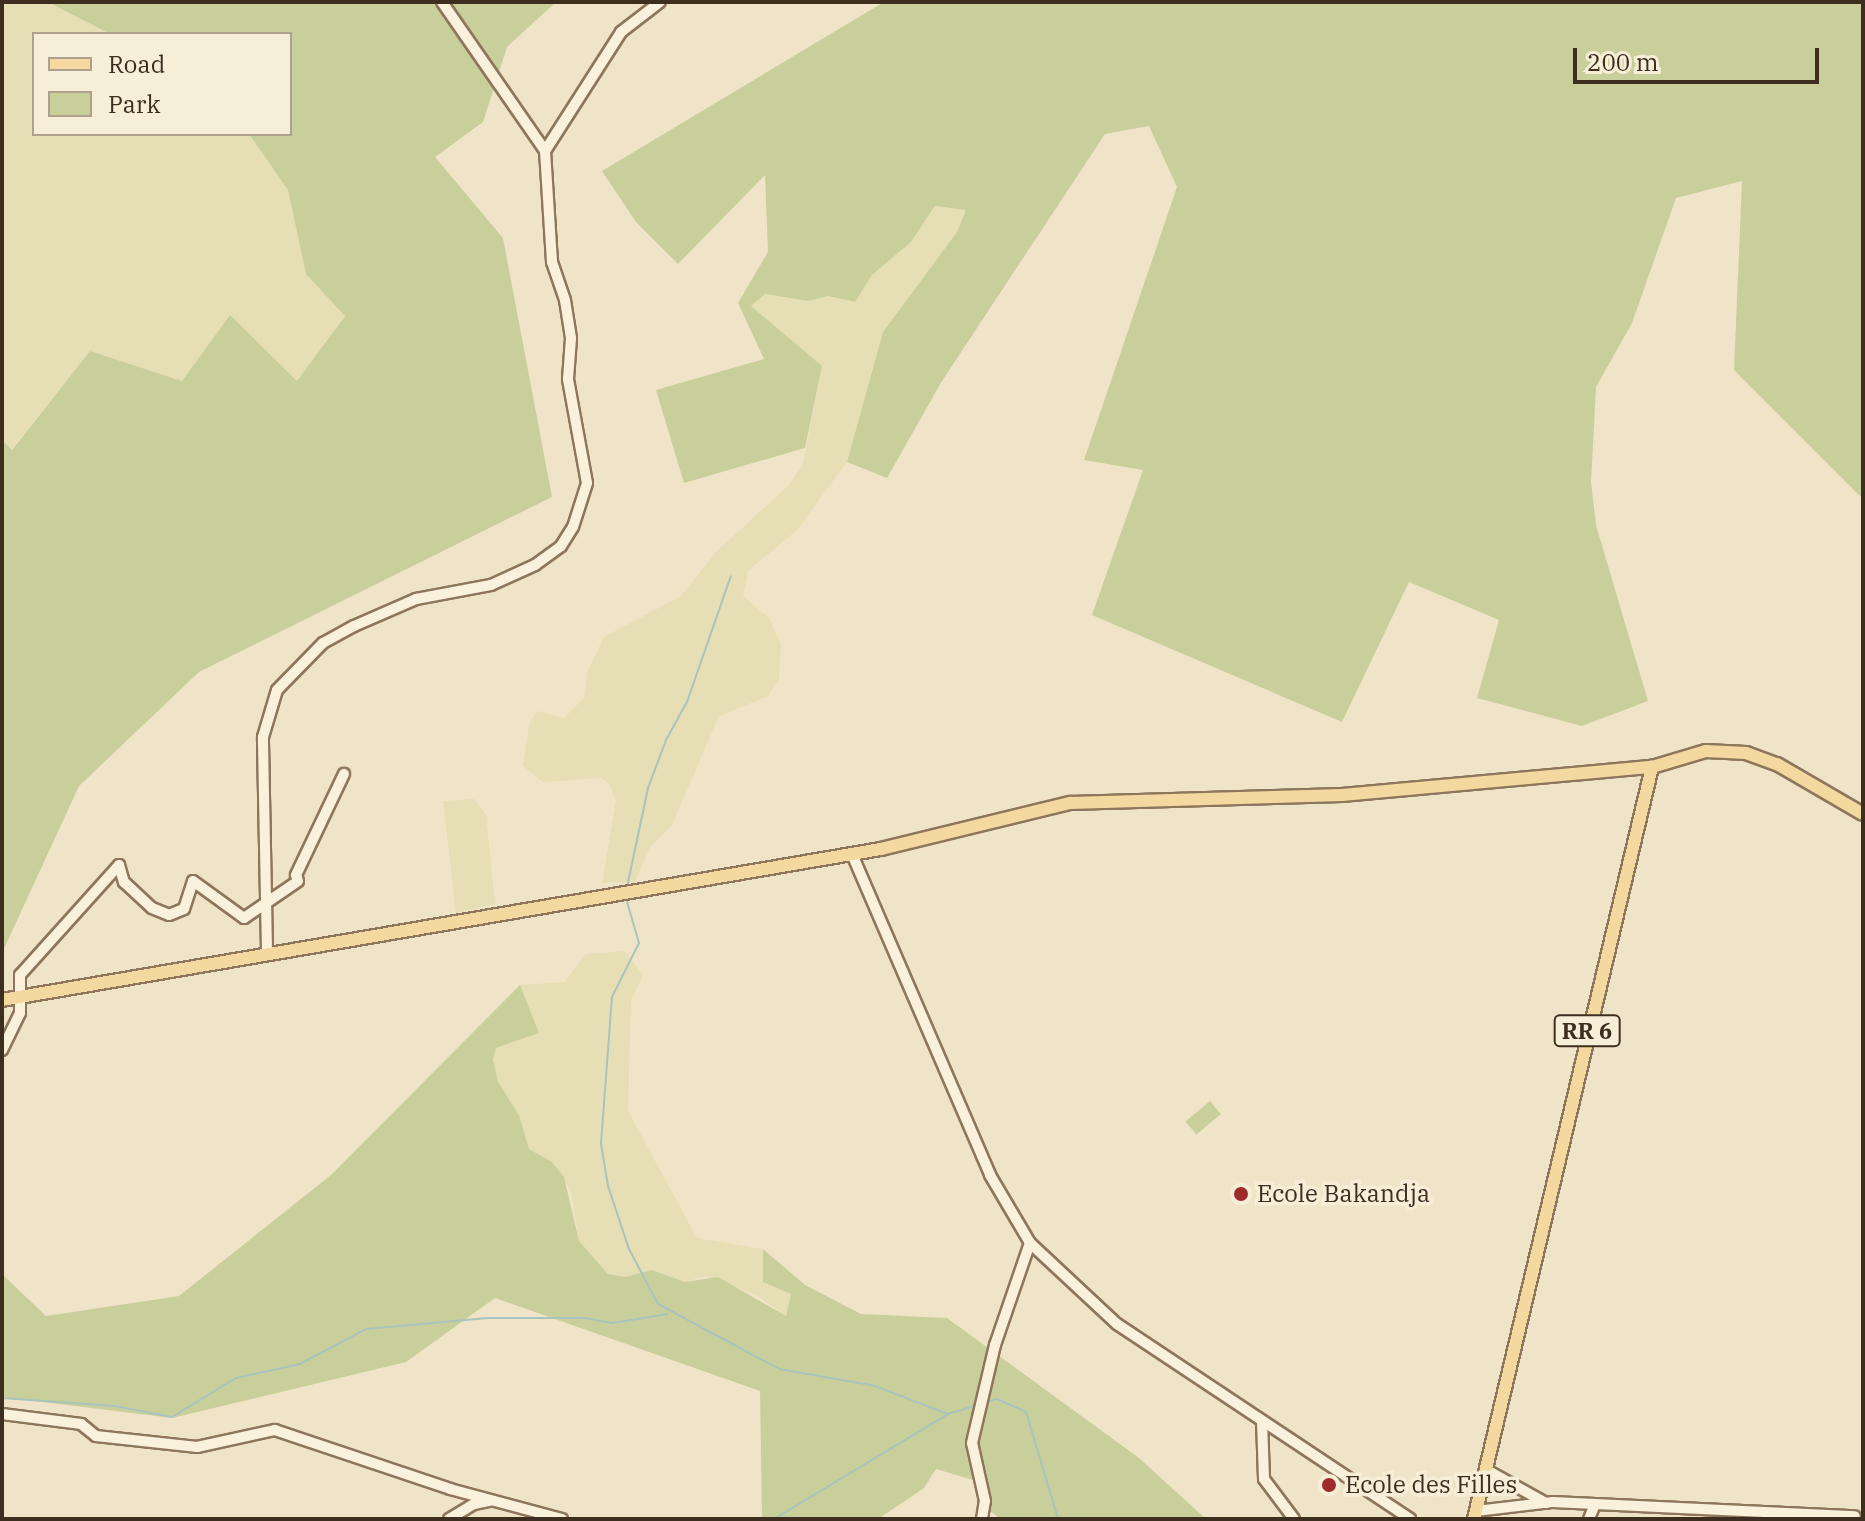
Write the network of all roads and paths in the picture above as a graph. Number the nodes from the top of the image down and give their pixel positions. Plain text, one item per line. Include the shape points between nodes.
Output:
1 (442, 2) edge
2 (660, 2) edge
3 (545, 151) junction
4 (1652, 767) junction
5 (344, 774) dead end
6 (1863, 814) edge
7 (852, 854) junction
8 (264, 902) junction
9 (267, 951) junction
10 (21, 997) junction
11 (2, 1000) edge
12 (2, 1050) edge
13 (1030, 1243) junction
14 (2, 1414) edge
15 (1262, 1421) junction
16 (1485, 1469) junction
17 (496, 1500) junction
18 (1546, 1503) junction
19 (1595, 1504) junction
20 (1475, 1515) edge
21 (1721, 1515) edge
22 (1855, 1516) dead end
23 (449, 1519) edge
24 (562, 1519) edge
25 (982, 1519) edge
26 (1294, 1519) edge
27 (1410, 1519) edge
28 (1589, 1519) edge

1 - 3 street
2 - 3 street via 621,32
3 - 8 street via 552,262 569,325 568,379 587,483 573,527 561,546 535,565 491,585 416,599 323,643 291,671 277,690 263,737 268,838
4 - 6 main road via 1706,751 1746,753 1777,764
4 - 7 main road via 1342,795 1110,798
4 - 16 main road, RR 6
5 - 8 street via 296,875 298,881
7 - 9 main road
7 - 13 street via 990,1175
8 - 9 street
8 - 10 street via 244,918 193,881 184,909 169,915 136,894 119,865 20,975
9 - 10 main road
10 - 11 main road
10 - 12 street via 20,1013
13 - 15 street via 1117,1324
13 - 25 street via 995,1345 972,1443 985,1501
14 - 17 street via 81,1424 96,1436 197,1447 275,1430
15 - 26 street via 1264,1479
15 - 27 street
16 - 18 street
16 - 20 main road, RR 6
17 - 23 street via 474,1504
17 - 24 street
18 - 19 street
18 - 20 street
19 - 21 street
19 - 28 street
21 - 22 street

